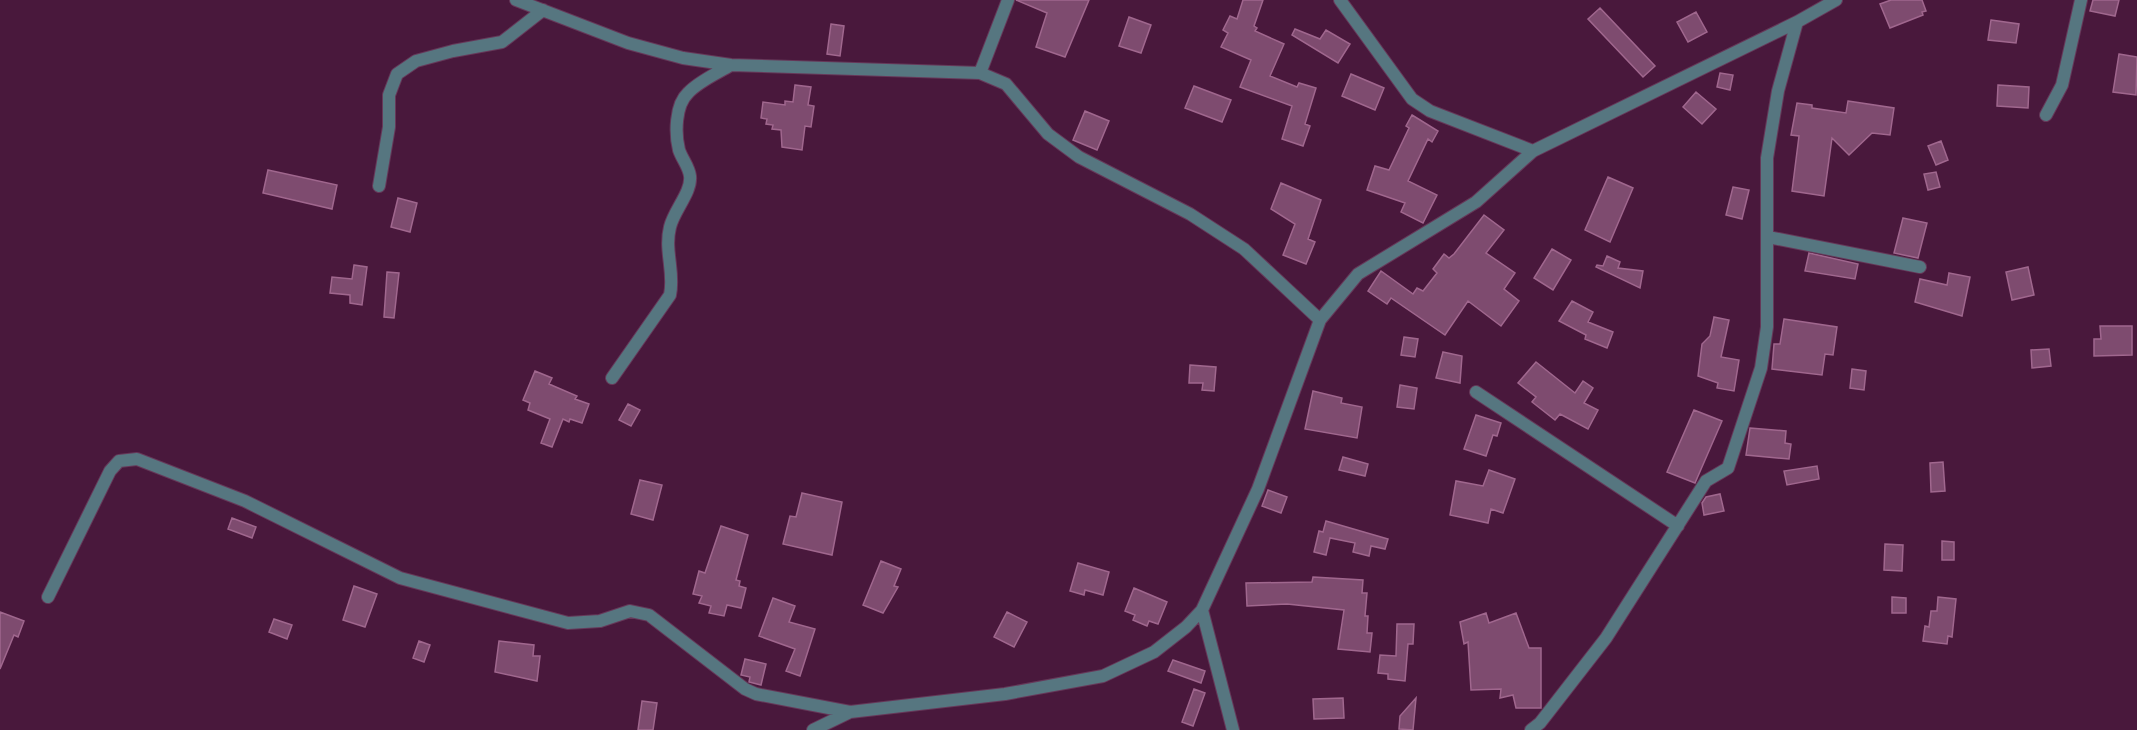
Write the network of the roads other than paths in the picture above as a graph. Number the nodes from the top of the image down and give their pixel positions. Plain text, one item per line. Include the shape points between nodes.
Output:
1 (516, 0) edge
2 (1008, 0) edge
3 (1340, 0) edge
4 (1836, 0) edge
5 (2081, 0) edge
6 (543, 10) junction
7 (1797, 22) junction
8 (731, 65) junction
9 (980, 73) junction
10 (2046, 115) dead end
11 (1533, 152) junction
12 (379, 186) dead end
13 (1768, 237) junction
14 (1920, 267) dead end
15 (1320, 320) junction
16 (612, 378) dead end
17 (1476, 392) dead end
18 (1678, 526) junction
19 (48, 597) dead end
20 (1202, 610) junction
21 (850, 711) junction
22 (813, 730) edge
23 (1233, 730) edge
24 (1531, 730) edge

1 - 6 street
2 - 9 street
3 - 11 street via 1412,99 1430,111
4 - 7 street
5 - 10 street via 2062,85
6 - 8 street via 628,44
6 - 12 street via 502,42 416,61 397,74 389,95 389,127
7 - 11 street
7 - 13 street via 1778,90 1767,158
8 - 9 street
8 - 16 street via 687,93 679,111 676,136 690,183 670,226 670,295
9 - 15 street via 1006,84 1048,134 1078,157 1190,214 1244,249
11 - 15 street via 1476,202 1358,274
13 - 14 street
13 - 18 street via 1767,327 1761,368 1728,468 1706,481
15 - 20 street via 1258,489
17 - 18 street
18 - 24 street via 1606,638
19 - 21 street via 110,471 119,461 137,459 244,501 400,578 568,623 600,621 630,611 649,615 756,694
20 - 21 street via 1154,652 1103,676 1005,694
20 - 23 street
21 - 22 street

